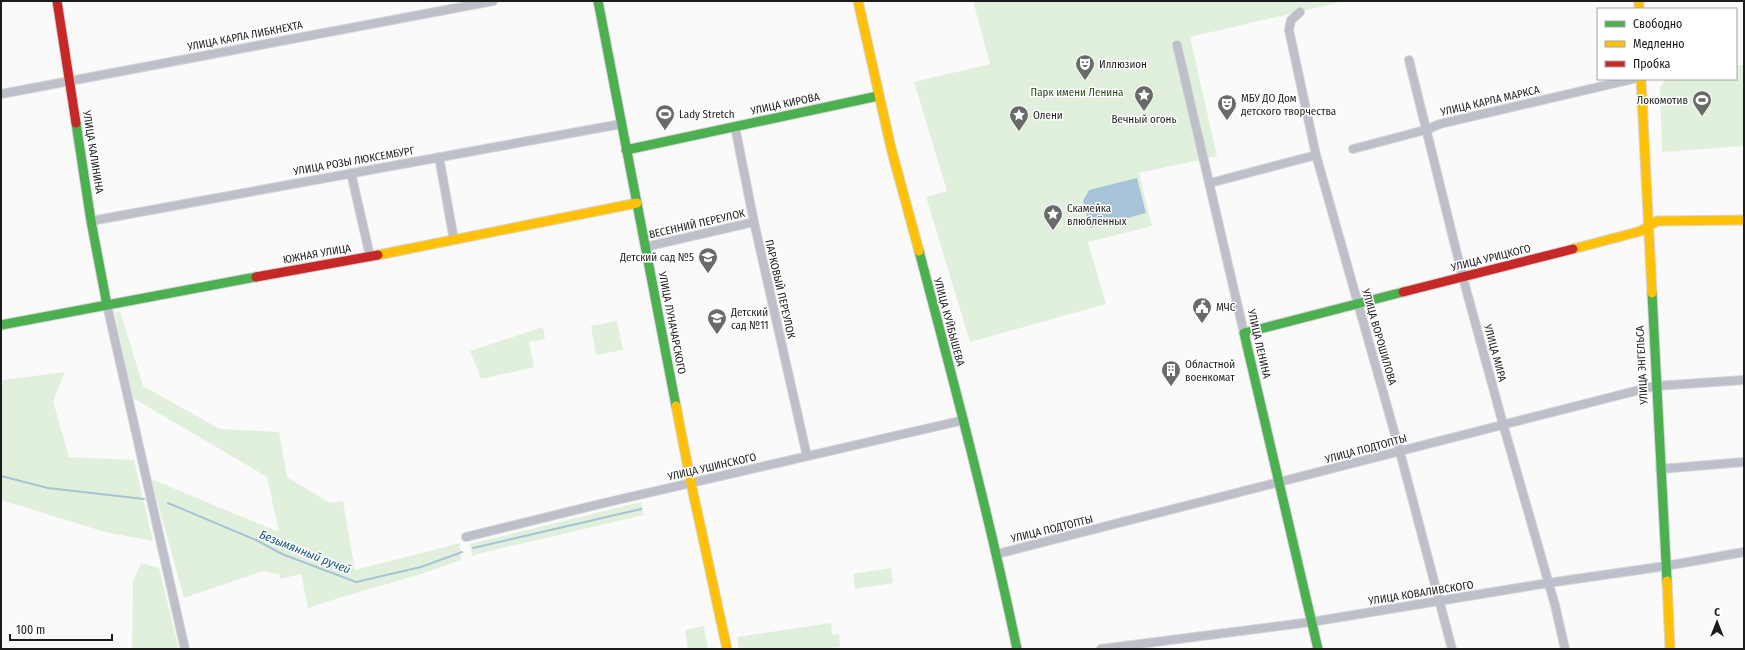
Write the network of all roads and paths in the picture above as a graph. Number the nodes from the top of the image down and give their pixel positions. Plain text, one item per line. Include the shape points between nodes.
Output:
1 (57, 1) edge
2 (493, 1) edge
3 (598, 1) edge
4 (858, 1) edge
5 (1300, 12) dead end
6 (1177, 45) dead end
7 (1409, 60) dead end
8 (70, 80) junction
9 (1628, 80) edge
10 (1641, 80) edge
11 (1, 94) edge
12 (878, 96) junction
13 (621, 124) junction
14 (735, 127) junction
15 (1425, 130) junction
16 (1353, 149) dead end
17 (626, 150) junction
18 (1316, 155) junction
19 (439, 157) junction
20 (351, 173) junction
21 (1210, 183) junction
22 (637, 203) junction
23 (1744, 220) edge
24 (91, 221) junction
25 (754, 222) junction
26 (1648, 227) junction
27 (454, 240) junction
28 (645, 248) junction
29 (370, 256) junction
30 (1463, 278) junction
31 (1358, 304) junction
32 (107, 305) junction
33 (1, 326) edge
34 (1244, 333) junction
35 (1744, 380) edge
36 (1656, 386) junction
37 (964, 420) junction
38 (1503, 424) junction
39 (1400, 452) junction
40 (806, 456) junction
41 (1744, 462) edge
42 (1660, 469) junction
43 (1279, 482) junction
44 (691, 483) junction
45 (466, 537) dead end
46 (1744, 552) edge
47 (997, 554) junction
48 (1666, 566) junction
49 (1548, 583) junction
50 (1440, 601) junction
51 (1311, 622) junction
52 (185, 649) edge
53 (727, 649) edge
54 (1017, 649) edge
55 (1101, 649) edge
56 (1318, 649) edge
57 (1452, 649) edge
58 (1565, 649) edge
59 (1670, 649) edge

1 - 8 street, УЛИЦА КАЛИНИНА
2 - 8 street, УЛИЦА КАРЛА ЛИБКНЕХТА
3 - 13 street, УЛИЦА ЛУНАЧАРСКОГО
4 - 12 street, УЛИЦА КУЙБЫШЕВА
5 - 18 street, УЛИЦА ВОРОШИЛОВА via 1291,20 1289,30
6 - 21 street, УЛИЦА ЛЕНИНА
7 - 15 street, УЛИЦА МИРА
8 - 11 street, УЛИЦА КАРЛА ЛИБКНЕХТА
8 - 24 street, УЛИЦА КАЛИНИНА
9 - 15 street, УЛИЦА КАРЛА МАРКСА via 1440,124
10 - 26 street, УЛИЦА ЭНГЕЛЬСА
12 - 14 street, УЛИЦА КИРОВА
12 - 37 street, УЛИЦА КУЙБЫШЕВА
13 - 17 street, УЛИЦА ЛУНАЧАРСКОГО
13 - 19 street, УЛИЦА РОЗЫ ЛЮКСЕМБУРГ
14 - 17 street, УЛИЦА КИРОВА
14 - 25 street, ПАРКОВЫЙ ПЕРЕУЛОК
15 - 16 street, УЛИЦА КАРЛА МАРКСА
15 - 30 street, УЛИЦА МИРА
17 - 22 street, УЛИЦА ЛУНАЧАРСКОГО
18 - 21 street
18 - 31 street, УЛИЦА ВОРОШИЛОВА
19 - 20 street, УЛИЦА РОЗЫ ЛЮКСЕМБУРГ
19 - 27 street
20 - 24 street, УЛИЦА РОЗЫ ЛЮКСЕМБУРГ
20 - 29 street
21 - 34 street, УЛИЦА ЛЕНИНА
22 - 27 street, ЮЖНАЯ УЛИЦА
22 - 28 street, УЛИЦА ЛУНАЧАРСКОГО
23 - 26 street, УЛИЦА УРИЦКОГО via 1657,221
24 - 32 street, УЛИЦА КАЛИНИНА
25 - 28 street, ВЕСЕННИЙ ПЕРЕУЛОК
25 - 40 street, ПАРКОВЫЙ ПЕРЕУЛОК
26 - 30 street, УЛИЦА УРИЦКОГО
26 - 36 street, УЛИЦА ЭНГЕЛЬСА
27 - 29 street, ЮЖНАЯ УЛИЦА
28 - 44 street, УЛИЦА ЛУНАЧАРСКОГО
29 - 32 street, ЮЖНАЯ УЛИЦА
30 - 31 street, УЛИЦА УРИЦКОГО
30 - 38 street, УЛИЦА МИРА
31 - 34 street, УЛИЦА УРИЦКОГО
31 - 39 street, УЛИЦА ВОРОШИЛОВА
32 - 33 street, ЮЖНАЯ УЛИЦА
32 - 52 street
34 - 43 street, УЛИЦА ЛЕНИНА
35 - 36 street, УЛИЦА ПОДТОПТЫ
36 - 38 street, УЛИЦА ПОДТОПТЫ
36 - 42 street, УЛИЦА ЭНГЕЛЬСА
37 - 40 street, УЛИЦА УШИНСКОГО
37 - 47 street, УЛИЦА КУЙБЫШЕВА
38 - 39 street, УЛИЦА ПОДТОПТЫ
38 - 49 street, УЛИЦА МИРА
39 - 43 street, УЛИЦА ПОДТОПТЫ
39 - 50 street, УЛИЦА ВОРОШИЛОВА
40 - 44 street, УЛИЦА УШИНСКОГО
41 - 42 street
42 - 48 street, УЛИЦА ЭНГЕЛЬСА
43 - 47 street, УЛИЦА ПОДТОПТЫ
43 - 51 street, УЛИЦА ЛЕНИНА
44 - 45 street, УЛИЦА УШИНСКОГО
44 - 53 street, УЛИЦА ЛУНАЧАРСКОГО
46 - 48 street, УЛИЦА КОВАЛИВСКОГО
47 - 54 street, УЛИЦА КУЙБЫШЕВА
48 - 49 street, УЛИЦА КОВАЛИВСКОГО
48 - 59 street, УЛИЦА ЭНГЕЛЬСА
49 - 50 street, УЛИЦА КОВАЛИВСКОГО
49 - 58 street, УЛИЦА МИРА
50 - 51 street, УЛИЦА КОВАЛИВСКОГО
50 - 57 street, УЛИЦА ВОРОШИЛОВА
51 - 55 street, УЛИЦА КОВАЛИВСКОГО
51 - 56 street, УЛИЦА ЛЕНИНА

